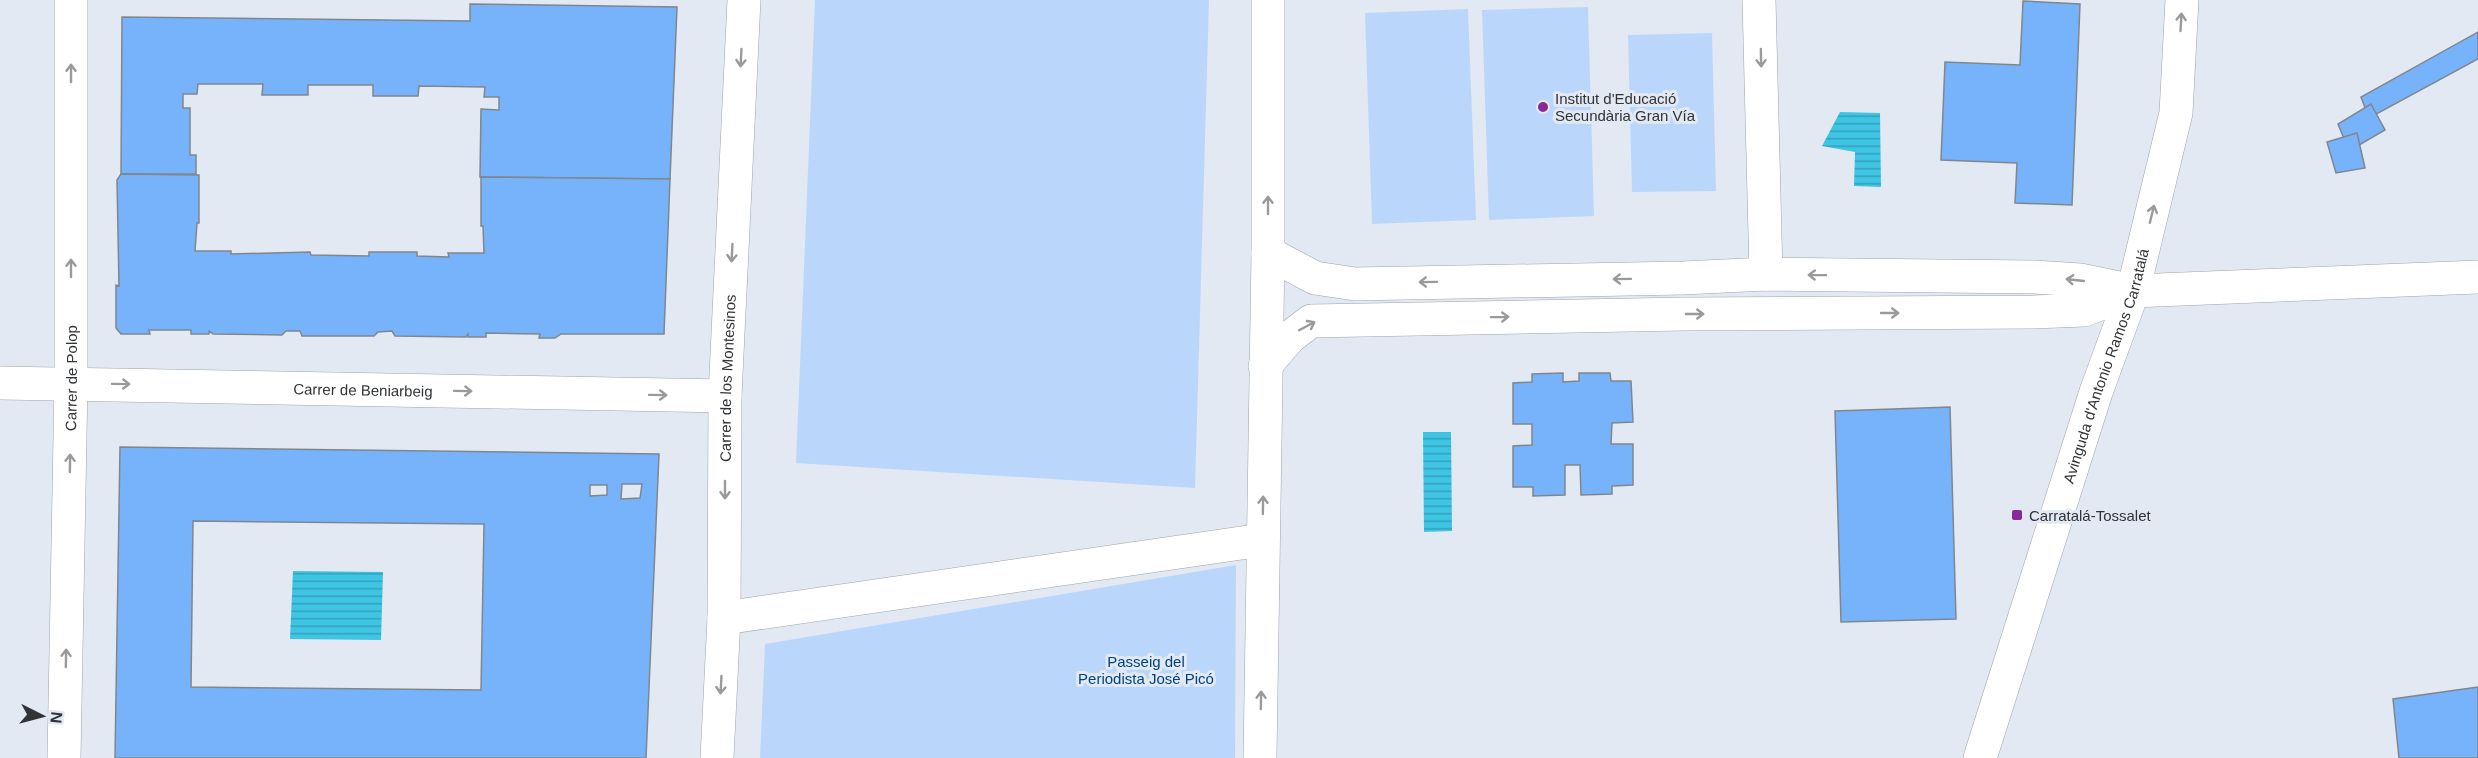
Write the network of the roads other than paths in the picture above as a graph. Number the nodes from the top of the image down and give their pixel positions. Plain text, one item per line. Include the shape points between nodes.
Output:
1 (71, 0) edge
2 (744, 0) edge
3 (1268, 0) edge
4 (1759, 0) edge
5 (2182, 0) edge
6 (1268, 253) junction
7 (1766, 274) junction
8 (2478, 277) edge
9 (2133, 291) junction
10 (1265, 366) junction
11 (0, 383) edge
12 (71, 383) junction
13 (725, 396) junction
14 (1262, 540) junction
15 (724, 618) junction
16 (64, 758) edge
17 (717, 758) edge
18 (1260, 758) edge
19 (1980, 758) edge

12 -> 1 street, Carrer de Polop
2 -> 13 street, Carrer de los Montesinos
6 -> 3 street
4 -> 7 street
9 -> 5 street, Avinguda d'Antonio Ramos Carratalá via 2176,113
7 -> 6 street via 1355,284 1315,278
6 - 10 street
9 -> 7 street via 2080,280
8 - 9 street
10 -> 9 street via 1290,337 1311,321 2033,312 2084,310
9 - 19 street, Avinguda d'Antonio Ramos Carratalá via 2096,392
14 -> 10 street
11 - 12 street, Carrer de Beniarbeig
12 -> 13 street, Carrer de Beniarbeig
16 -> 12 street, Carrer de Polop
13 -> 15 street, Carrer de los Montesinos
14 - 15 street
18 -> 14 street
15 -> 17 street, Carrer de los Montesinos

